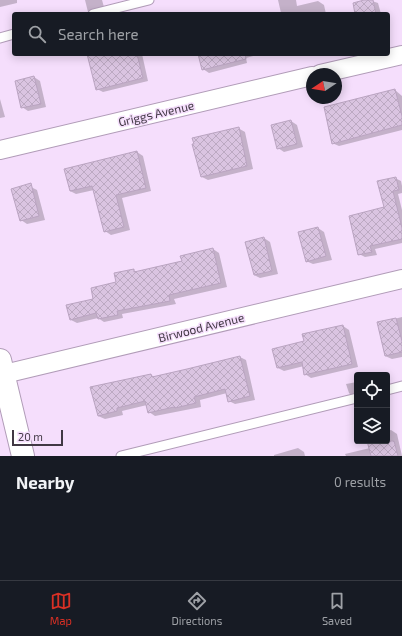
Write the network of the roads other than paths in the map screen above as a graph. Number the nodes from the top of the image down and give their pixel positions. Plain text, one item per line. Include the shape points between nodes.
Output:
1 (149, 0) edge
2 (102, 12) edge
3 (12, 35) edge
4 (0, 38) edge
5 (402, 54) edge
6 (342, 69) edge
7 (306, 77) edge
8 (0, 150) edge
9 (402, 279) edge
10 (1, 370) edge
11 (402, 386) edge
12 (390, 389) edge
13 (354, 399) edge
14 (24, 456) edge
15 (121, 456) edge

1 - 2 lane
3 - 4 lane
5 - 6 street
7 - 8 street, Griggs Avenue
9 - 10 street, Birwood Avenue
10 - 14 street
11 - 12 lane
13 - 15 lane

